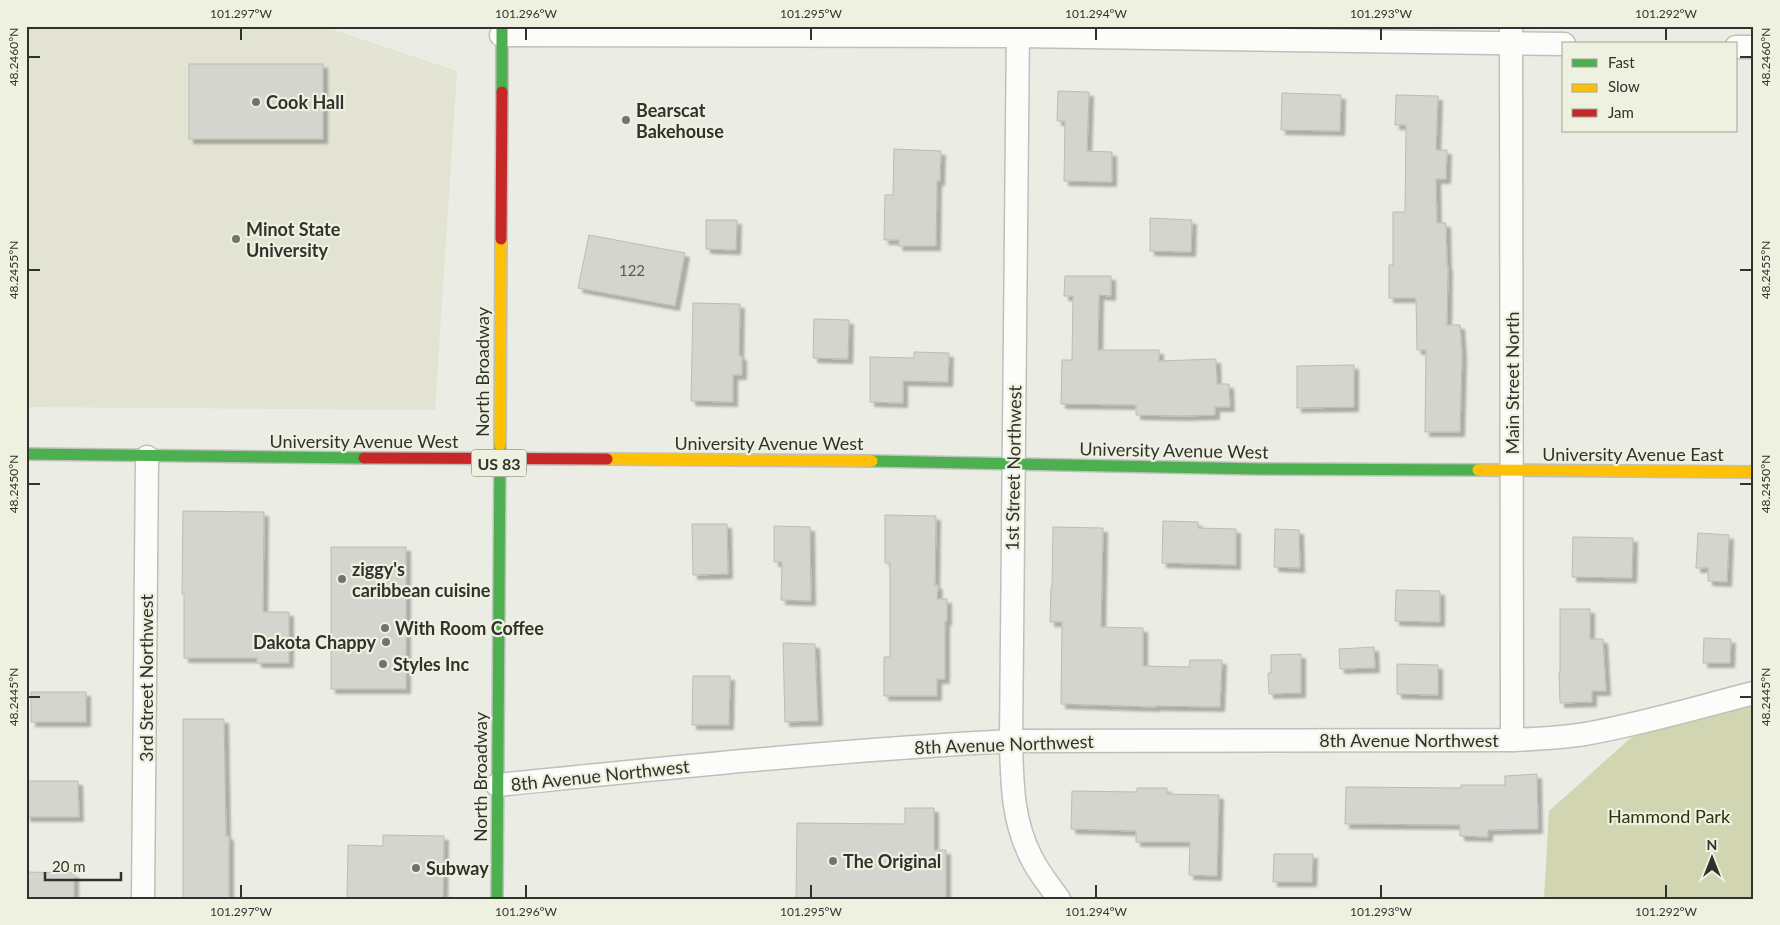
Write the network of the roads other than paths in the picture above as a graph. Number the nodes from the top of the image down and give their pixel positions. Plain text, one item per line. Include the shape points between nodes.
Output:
1 (502, 31) edge
2 (1018, 31) edge
3 (1511, 35) edge
4 (1562, 44) edge
5 (1738, 47) edge
6 (1754, 47) edge
7 (26, 454) edge
8 (147, 457) junction
9 (499, 459) junction
10 (1014, 464) junction
11 (1512, 471) junction
12 (1754, 472) edge
13 (1754, 693) edge
14 (1512, 740) junction
15 (1011, 741) junction
16 (497, 785) junction
17 (143, 899) edge
18 (496, 899) edge
19 (1059, 899) edge

1 - 2 street
1 - 9 street, North Broadway / US 83
2 - 3 street
2 - 10 street, 1st Street Northwest
3 - 4 street
3 - 11 street, Main Street North
5 - 6 street
7 - 8 street, University Avenue West
8 - 9 street, University Avenue West
8 - 17 street, 3rd Street Northwest
9 - 10 street, University Avenue West
9 - 16 street, North Broadway / US 83
10 - 11 street, University Avenue West
10 - 15 street, 1st Street Northwest
11 - 12 street, University Avenue East
11 - 14 street, Main Street North
13 - 14 street, 8th Avenue Northwest via 1585,734
14 - 15 street, 8th Avenue Northwest
15 - 16 street, 8th Avenue Northwest via 757,760
15 - 19 street, 1st Street Northwest via 1013,792 1019,828 1031,858
16 - 18 street, North Broadway / US 83

